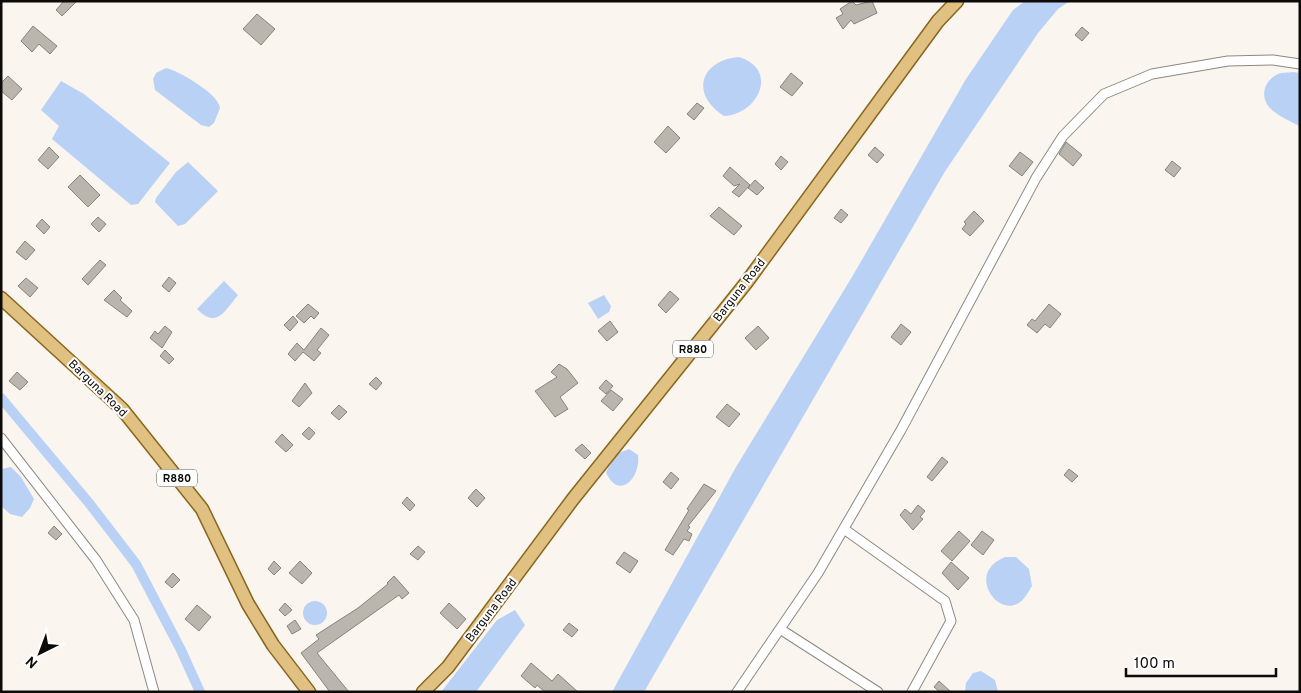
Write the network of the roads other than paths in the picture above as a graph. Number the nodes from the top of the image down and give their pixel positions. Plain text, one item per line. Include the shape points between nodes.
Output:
1 (957, 1) edge
2 (1300, 64) edge
3 (1, 298) edge
4 (1, 438) edge
5 (844, 529) junction
6 (780, 629) junction
7 (154, 692) edge
8 (309, 692) edge
9 (423, 692) edge
10 (737, 692) edge
11 (878, 692) edge
12 (912, 692) edge

1 - 9 main road, Barguna Road / R880 via 938,21 746,284 573,499 448,667
2 - 5 street via 1273,60 1228,61 1152,74 1104,94 1063,136 1036,178
3 - 8 main road, Barguna Road / R880 via 122,409 202,509 248,604 273,645
4 - 7 street via 96,560 134,620
5 - 6 street
5 - 12 street via 945,601 950,621
6 - 10 street
6 - 11 street

